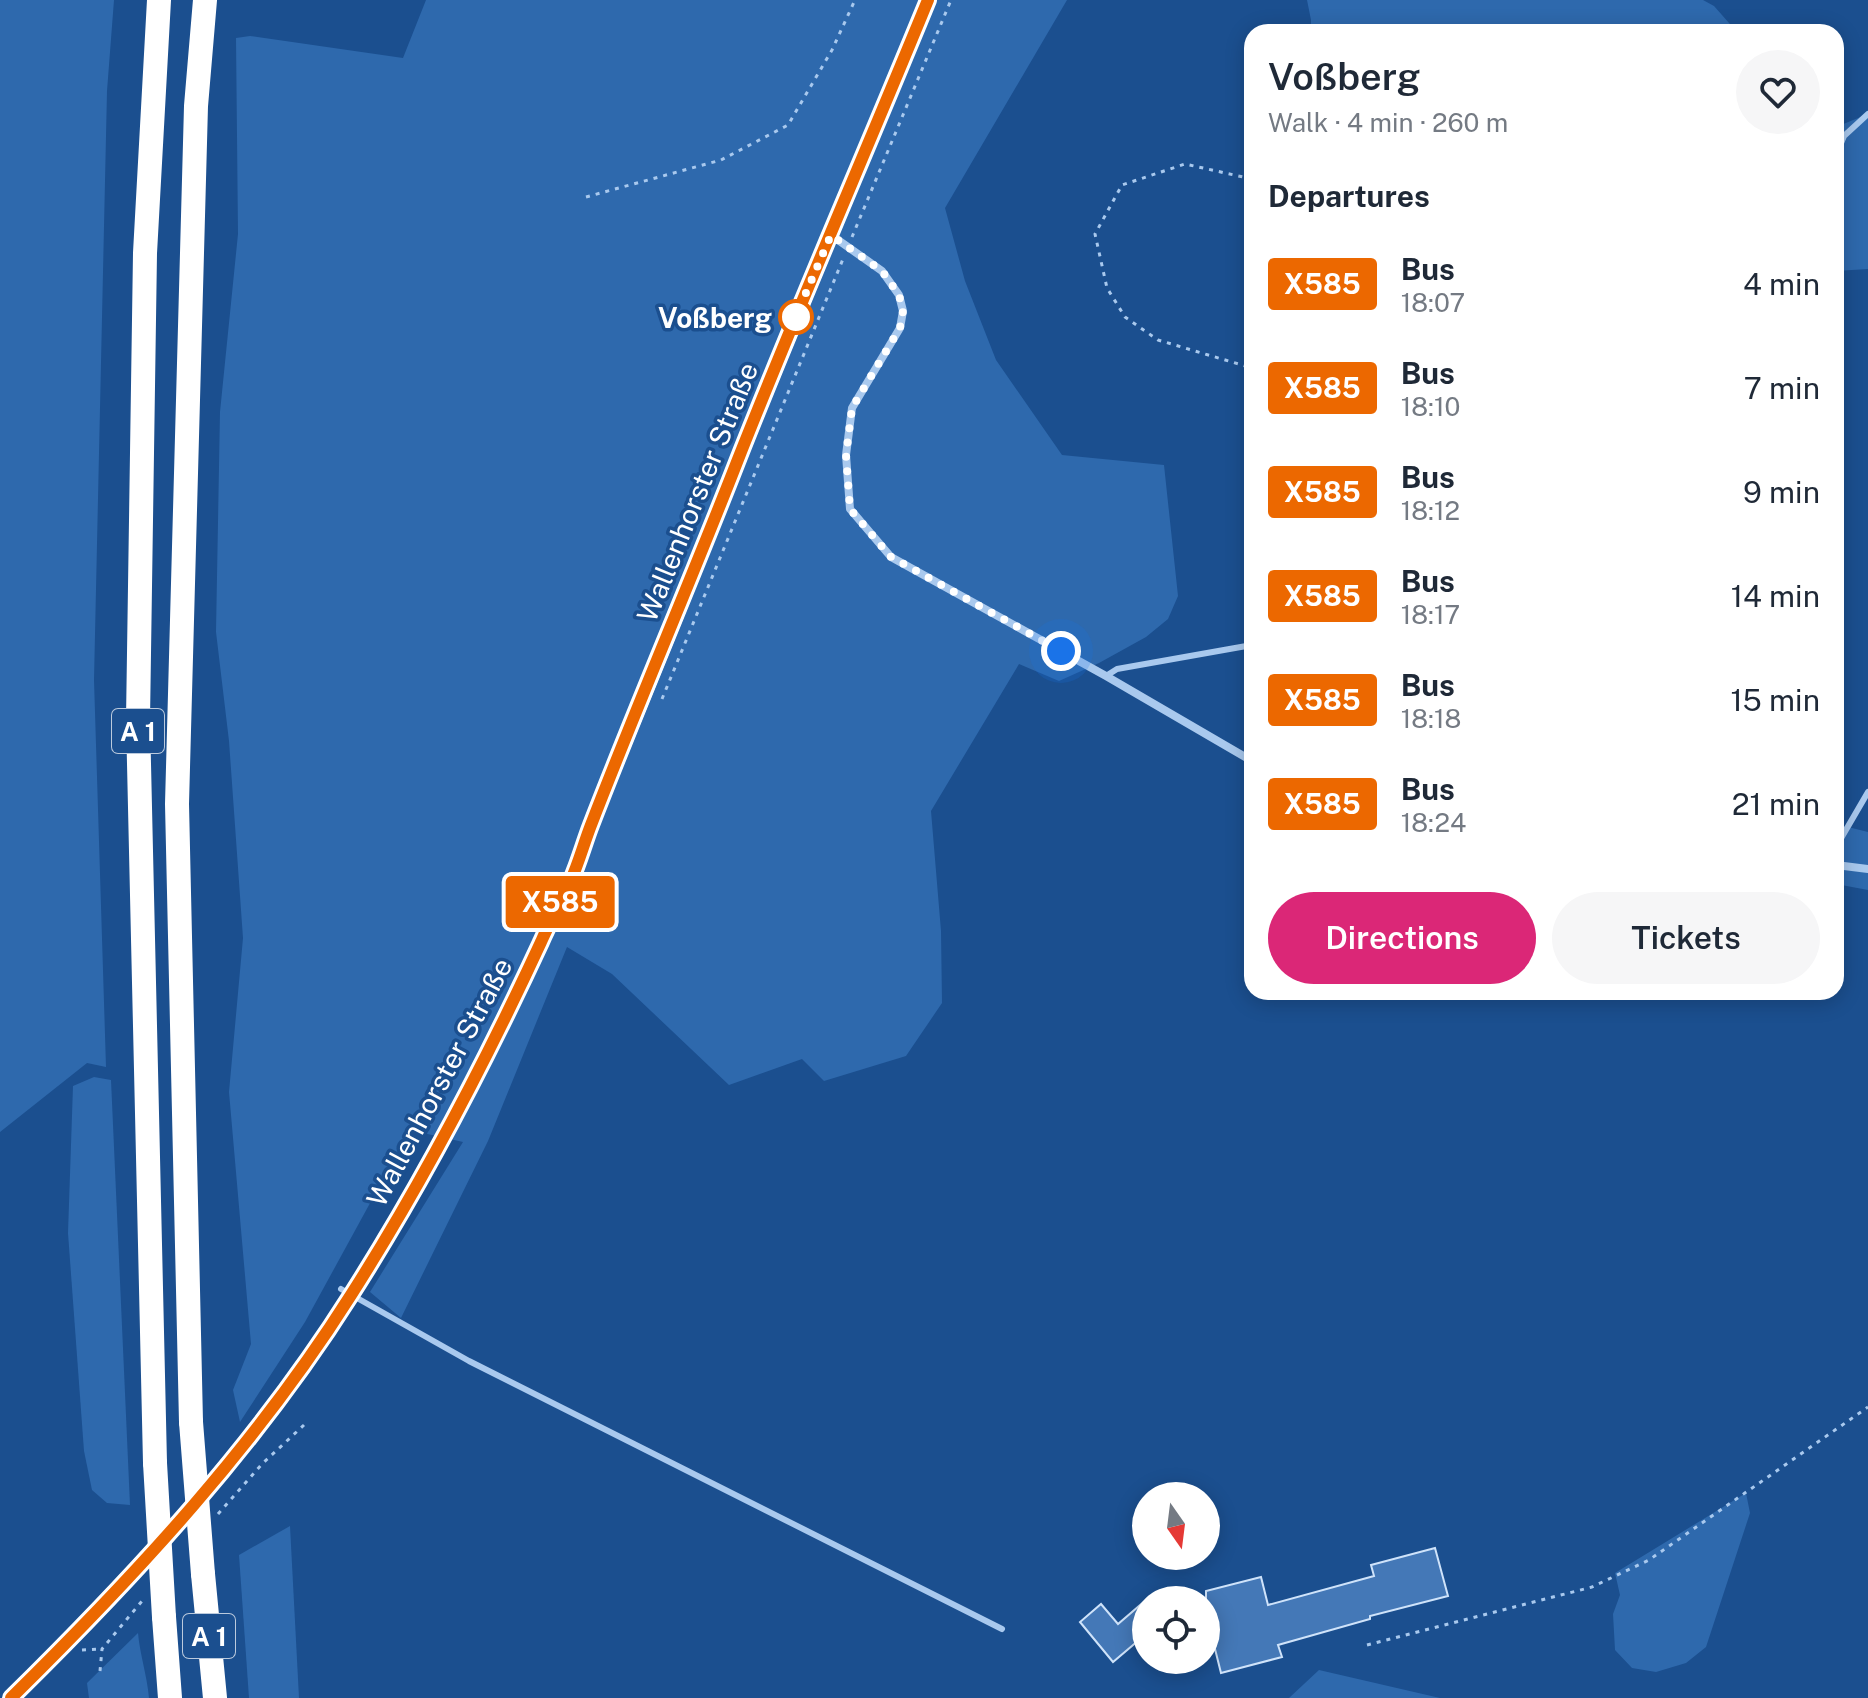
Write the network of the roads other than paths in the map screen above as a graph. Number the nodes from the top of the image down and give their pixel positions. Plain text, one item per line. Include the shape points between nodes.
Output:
1 (159, 0) edge
2 (205, 0) edge
3 (928, 0) edge
4 (1868, 114) edge
5 (1844, 136) edge
6 (831, 235) junction
7 (1244, 646) edge
8 (1106, 676) junction
9 (1244, 756) edge
10 (1868, 792) edge
11 (1844, 833) edge
12 (1844, 866) edge
13 (1868, 869) edge
14 (346, 1292) junction
15 (1002, 1629) dead end
16 (11, 1698) edge
17 (170, 1698) edge
18 (215, 1698) edge

1 - 17 highway, A 1, bridge via 145,253 138,720 155,1463
2 - 18 highway, A 1, bridge via 196,106 177,804 191,1422
3 - 6 main road, Wallenhorster Straße
4 - 5 lane
6 - 8 street via 882,271 903,311 900,328 852,408 846,455 850,509 891,557
6 - 14 main road, Wallenhorster Straße via 571,880 448,1130
7 - 8 lane via 1117,669
8 - 9 street
10 - 11 lane
12 - 13 street
14 - 15 lane via 469,1361
14 - 16 main road, Wallenhorster Straße via 296,1376 231,1462

